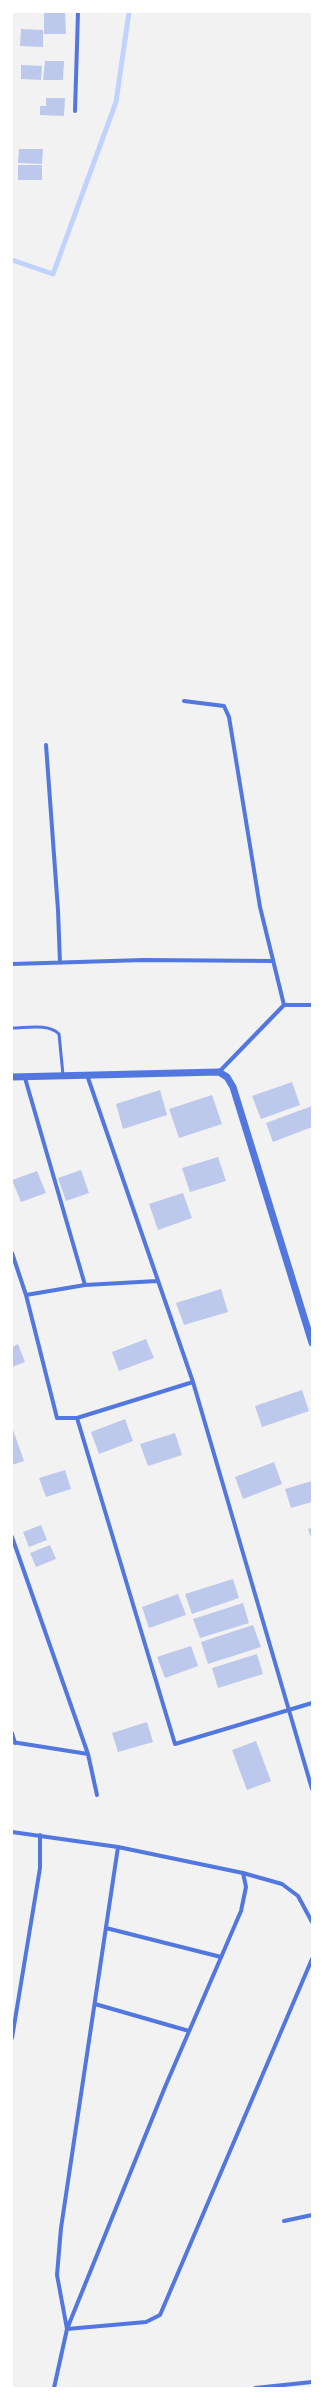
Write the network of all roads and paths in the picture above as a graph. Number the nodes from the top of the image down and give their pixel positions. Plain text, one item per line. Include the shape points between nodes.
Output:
1 (78, 12) edge
2 (75, 111) dead end
3 (184, 701) dead end
4 (46, 745) dead end
5 (273, 961) junction
6 (12, 964) edge
7 (60, 964) junction
8 (284, 1005) junction
9 (312, 1005) edge
10 (12, 1028) edge
11 (219, 1072) junction
12 (87, 1075) junction
13 (63, 1076) junction
14 (12, 1077) edge
15 (25, 1078) junction
16 (12, 1253) edge
17 (157, 1281) junction
18 (85, 1285) junction
19 (26, 1296) junction
20 (312, 1343) edge
21 (193, 1382) junction
22 (77, 1418) junction
23 (12, 1537) edge
24 (312, 1703) edge
25 (289, 1710) junction
26 (12, 1733) edge
27 (14, 1742) edge
28 (88, 1754) junction
29 (312, 1789) edge
30 (97, 1795) dead end
31 (12, 1832) edge
32 (40, 1835) junction
33 (118, 1847) junction
34 (244, 1872) junction
35 (312, 1922) edge
36 (106, 1928) junction
37 (221, 1957) junction
38 (312, 1959) edge
39 (95, 2004) junction
40 (189, 2031) junction
41 (12, 2038) edge
42 (312, 2214) edge
43 (284, 2221) dead end
44 (67, 2329) junction
45 (312, 2382) edge
46 (293, 2386) edge
47 (54, 2388) edge
48 (255, 2388) edge

1 - 2 street
3 - 5 street via 224,706 229,717 250,850
4 - 7 street
5 - 7 street via 144,960
5 - 8 street
6 - 7 street
8 - 9 street
8 - 11 street
10 - 13 lane via 55,1030 59,1034
11 - 12 street
11 - 20 street via 227,1077 233,1087
12 - 13 street
12 - 17 street
13 - 15 street
14 - 15 street
15 - 18 street
16 - 19 street
17 - 18 street
17 - 21 street
18 - 19 street
19 - 22 street via 56,1418
21 - 22 street
21 - 25 street
22 - 25 street via 175,1744
23 - 28 street
24 - 25 street
25 - 29 street
26 - 27 street
27 - 28 street
28 - 30 street
31 - 32 street
32 - 33 street
32 - 41 street via 40,1868
33 - 34 street
33 - 36 street
34 - 35 street via 282,1884 298,1896
34 - 37 street via 245,1898
36 - 37 street
36 - 39 street
37 - 40 street
38 - 44 street via 160,2315 146,2322
39 - 40 street
39 - 44 street via 56,2275
40 - 44 street
42 - 43 street
44 - 47 street
45 - 46 street
46 - 48 street

